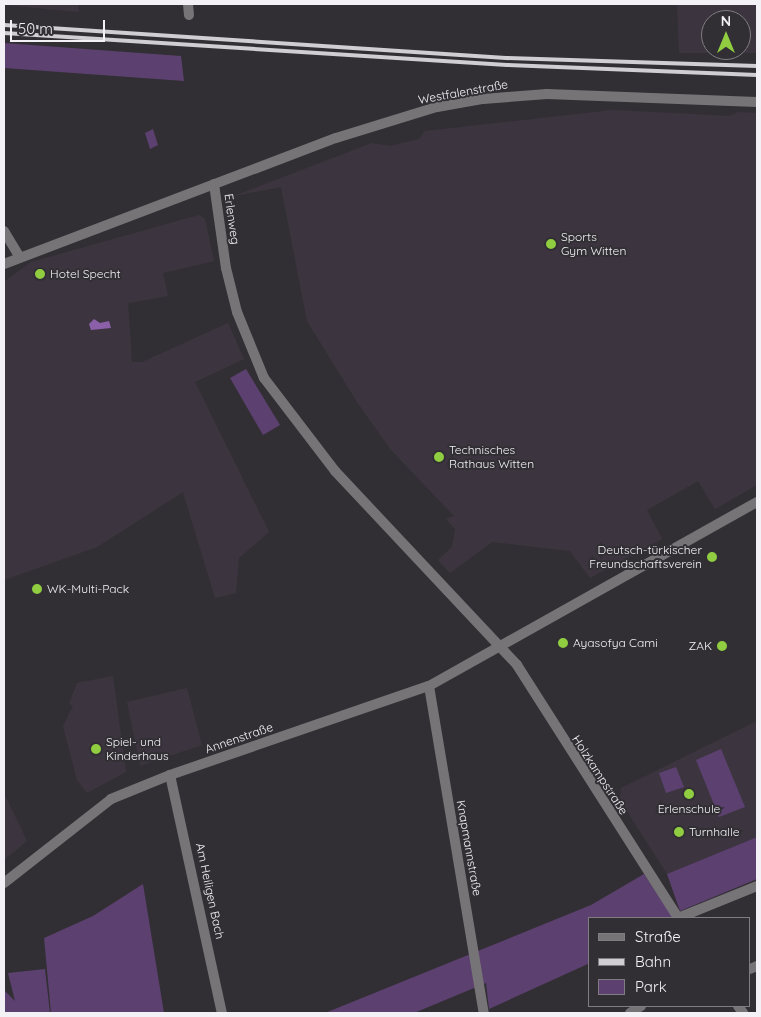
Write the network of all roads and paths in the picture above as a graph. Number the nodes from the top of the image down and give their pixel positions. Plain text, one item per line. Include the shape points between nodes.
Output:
1 (188, 4) edge
2 (189, 15) dead end
3 (757, 102) edge
4 (214, 184) junction
5 (4, 231) edge
6 (19, 256) junction
7 (4, 264) edge
8 (757, 502) edge
9 (500, 647) junction
10 (428, 686) junction
11 (170, 775) junction
12 (4, 883) edge
13 (757, 886) edge
14 (677, 917) edge
15 (680, 917) edge
16 (222, 1013) edge
17 (484, 1013) edge

1 - 2 street
3 - 4 street, Westfalenstraße via 546,94 483,99 391,120
4 - 6 street, Westfalenstraße
4 - 9 street, Erlenweg via 225,257 244,332 275,396 335,471
5 - 6 street
6 - 7 street
8 - 9 street, Annenstraße
9 - 10 street, Annenstraße
9 - 14 street, Holzkampstraße via 516,665
10 - 11 street, Annenstraße
10 - 17 street, Knapmannstraße
11 - 12 street, Annenstraße via 111,799
11 - 16 street, Am Heiligen Bach
13 - 15 street

